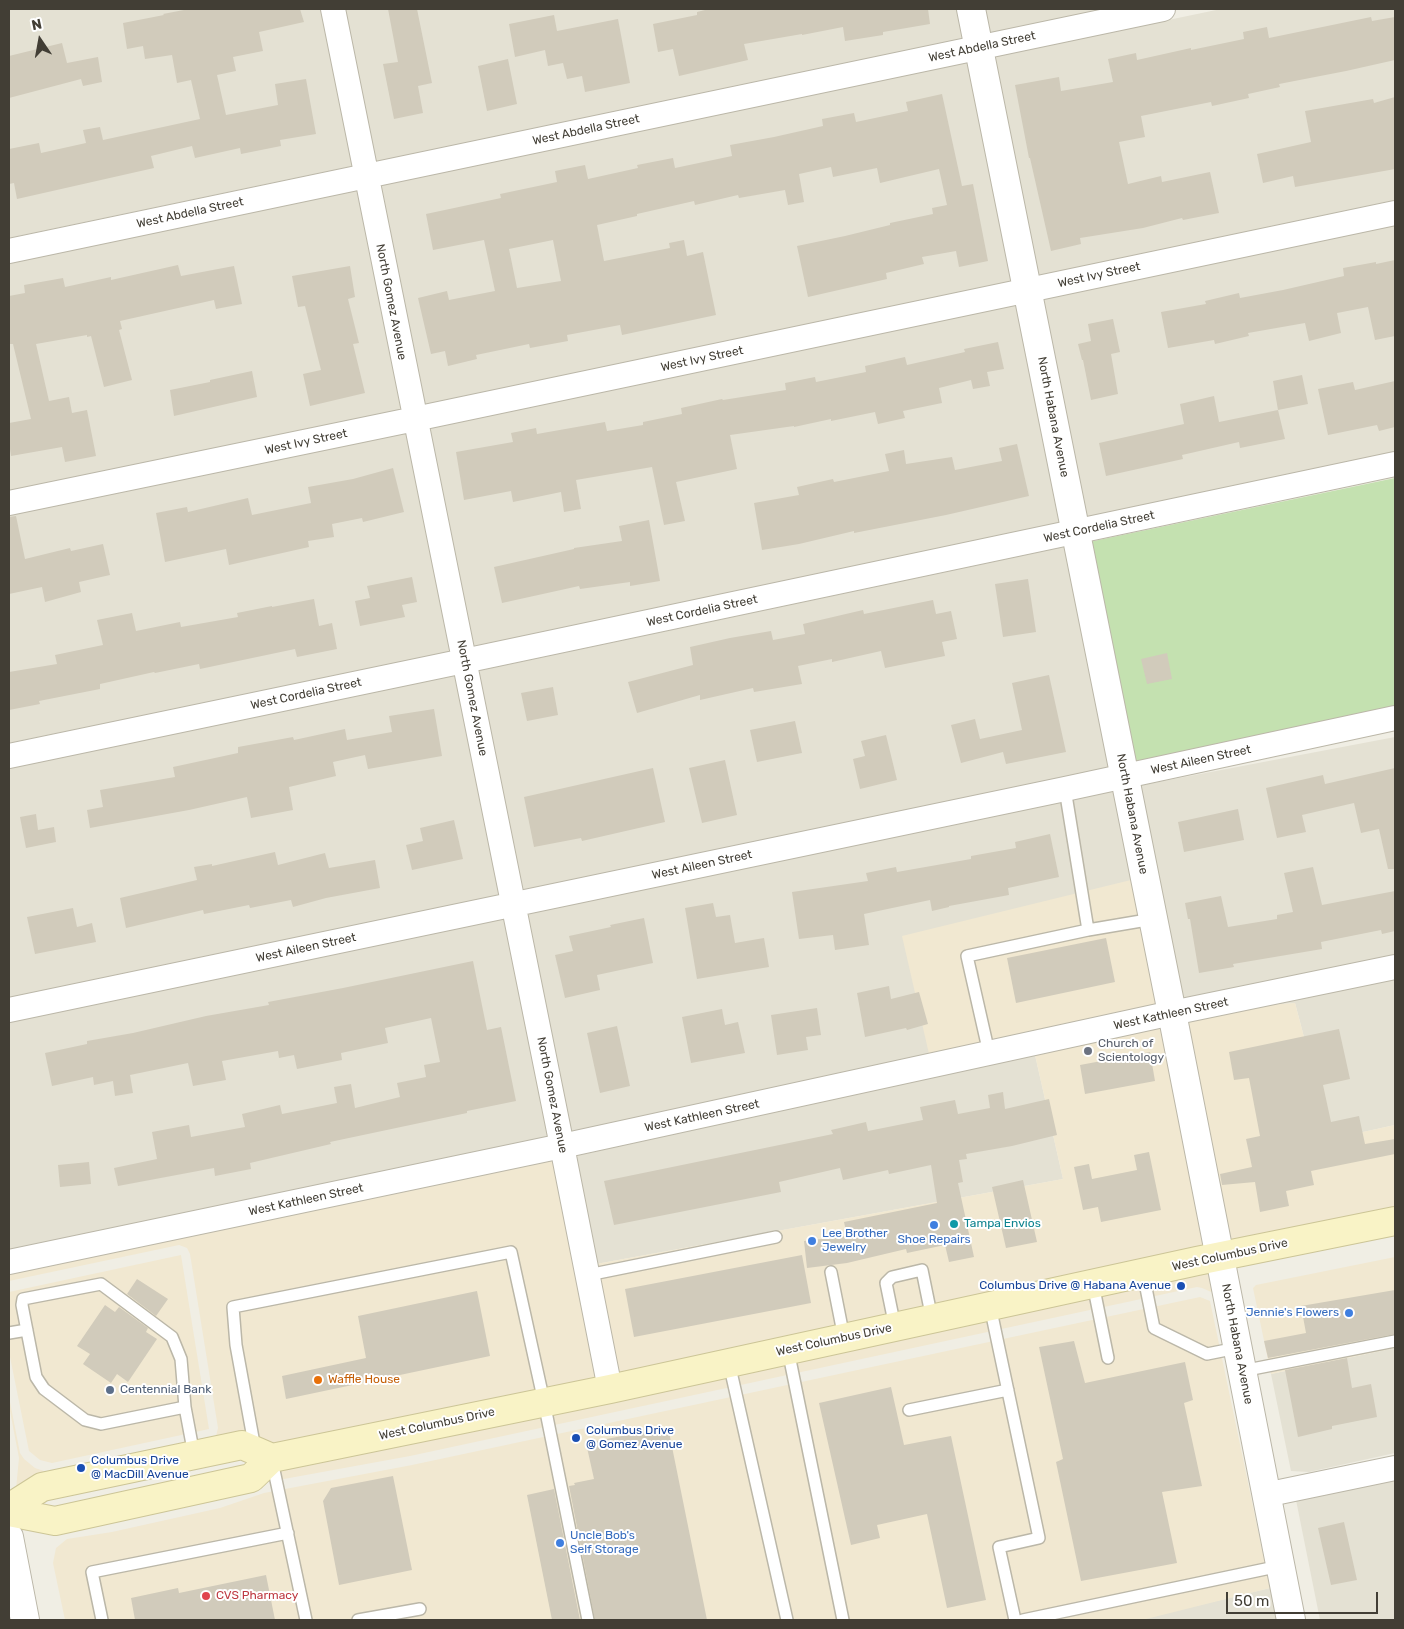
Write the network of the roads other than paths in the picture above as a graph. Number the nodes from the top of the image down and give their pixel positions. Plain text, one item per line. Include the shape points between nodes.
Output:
1 (332, 9) edge
2 (971, 9) edge
3 (1163, 9) edge
4 (979, 47) junction
5 (366, 176) junction
6 (1395, 212) edge
7 (9, 250) edge
8 (1028, 290) junction
9 (415, 419) junction
10 (1395, 464) edge
11 (9, 503) edge
12 (1076, 532) junction
13 (464, 661) junction
14 (1395, 718) edge
15 (9, 756) edge
16 (1125, 776) junction
17 (1065, 789) junction
18 (513, 904) junction
19 (1154, 919) junction
20 (1088, 930) junction
21 (1395, 967) edge
22 (9, 1010) edge
23 (1172, 1013) junction
24 (989, 1053) junction
25 (562, 1146) junction
26 (1395, 1221) edge
27 (776, 1237) dead end
28 (1220, 1256) junction
29 (9, 1262) edge
30 (831, 1272) dead end
31 (1143, 1273) junction
32 (588, 1276) junction
33 (1093, 1284) junction
34 (990, 1306) junction
35 (932, 1319) junction
36 (895, 1327) junction
37 (27, 1330) junction
38 (9, 1333) edge
39 (844, 1338) junction
40 (1395, 1341) edge
41 (788, 1350) junction
42 (1108, 1358) dead end
43 (1240, 1360) junction
44 (729, 1363) junction
45 (610, 1388) junction
46 (1008, 1390) junction
47 (544, 1402) junction
48 (186, 1407) junction
49 (909, 1410) dead end
50 (264, 1454) junction
51 (194, 1455) junction
52 (1395, 1468) edge
53 (1265, 1495) junction
54 (9, 1508) edge
55 (9, 1512) edge
56 (288, 1533) junction
57 (9, 1537) edge
58 (1280, 1566) junction
59 (420, 1609) dead end
60 (25, 1620) edge
61 (102, 1620) edge
62 (306, 1620) edge
63 (358, 1620) edge
64 (588, 1620) edge
65 (788, 1620) edge
66 (842, 1620) edge
67 (1015, 1620) edge
68 (1023, 1620) edge
69 (1291, 1620) edge

1 - 5 street, North Gomez Avenue
2 - 4 street, North Habana Avenue
3 - 4 street, West Abdella Street
4 - 5 street, West Abdella Street
4 - 8 street, North Habana Avenue
5 - 7 street, West Abdella Street
5 - 9 street, North Gomez Avenue
6 - 8 street, West Ivy Street
8 - 9 street, West Ivy Street
8 - 12 street, North Habana Avenue
9 - 11 street, West Ivy Street
9 - 13 street, North Gomez Avenue
10 - 12 street, West Cordelia Street
12 - 13 street, West Cordelia Street
12 - 16 street, North Habana Avenue
13 - 15 street, West Cordelia Street
13 - 18 street, North Gomez Avenue
14 - 16 street, West Aileen Street
16 - 17 street, West Aileen Street
16 - 19 street, North Habana Avenue
17 - 18 street, West Aileen Street
17 - 20 lane
18 - 22 street, West Aileen Street
18 - 25 street, North Gomez Avenue
19 - 20 lane
19 - 23 street, North Habana Avenue
20 - 24 lane via 967,956
21 - 23 street, West Kathleen Street
23 - 24 street, West Kathleen Street
23 - 28 street, North Habana Avenue
24 - 25 street, West Kathleen Street
25 - 29 street, West Kathleen Street
25 - 32 street, North Gomez Avenue
26 - 28 main road, West Columbus Drive
27 - 32 lane
28 - 31 main road, West Columbus Drive
28 - 43 street, North Habana Avenue
30 - 39 lane
31 - 33 main road, West Columbus Drive
31 - 43 lane via 1154,1328 1207,1354
32 - 45 street, North Gomez Avenue
33 - 34 main road, West Columbus Drive
33 - 42 lane
34 - 35 main road, West Columbus Drive
34 - 46 lane
35 - 36 main road, West Columbus Drive
35 - 36 lane via 922,1270 892,1276 886,1283
36 - 39 main road, West Columbus Drive
37 - 38 lane
37 - 48 lane via 36,1377 44,1389 85,1420 101,1424
37 - 48 lane via 23,1300 101,1284 172,1337 181,1359
39 - 41 main road, West Columbus Drive
40 - 43 lane
41 - 44 main road, West Columbus Drive
41 - 66 lane
43 - 53 street, North Habana Avenue
44 - 45 main road, West Columbus Drive
44 - 65 lane
45 - 47 main road, West Columbus Drive
46 - 49 lane
46 - 67 lane via 1039,1538 999,1546
47 - 50 main road, West Columbus Drive
47 - 50 lane via 512,1252 234,1307 236,1345
47 - 64 lane
48 - 51 lane
50 - 51 main road, West Columbus Drive via 242,1445
50 - 55 main road via 251,1478 55,1521
50 - 56 lane
51 - 54 main road, West Columbus Drive via 42,1487
52 - 53 street
53 - 58 street, North Habana Avenue
56 - 61 lane via 92,1572
56 - 62 lane
57 - 60 street
58 - 68 lane
58 - 69 street, North Habana Avenue
59 - 63 lane

